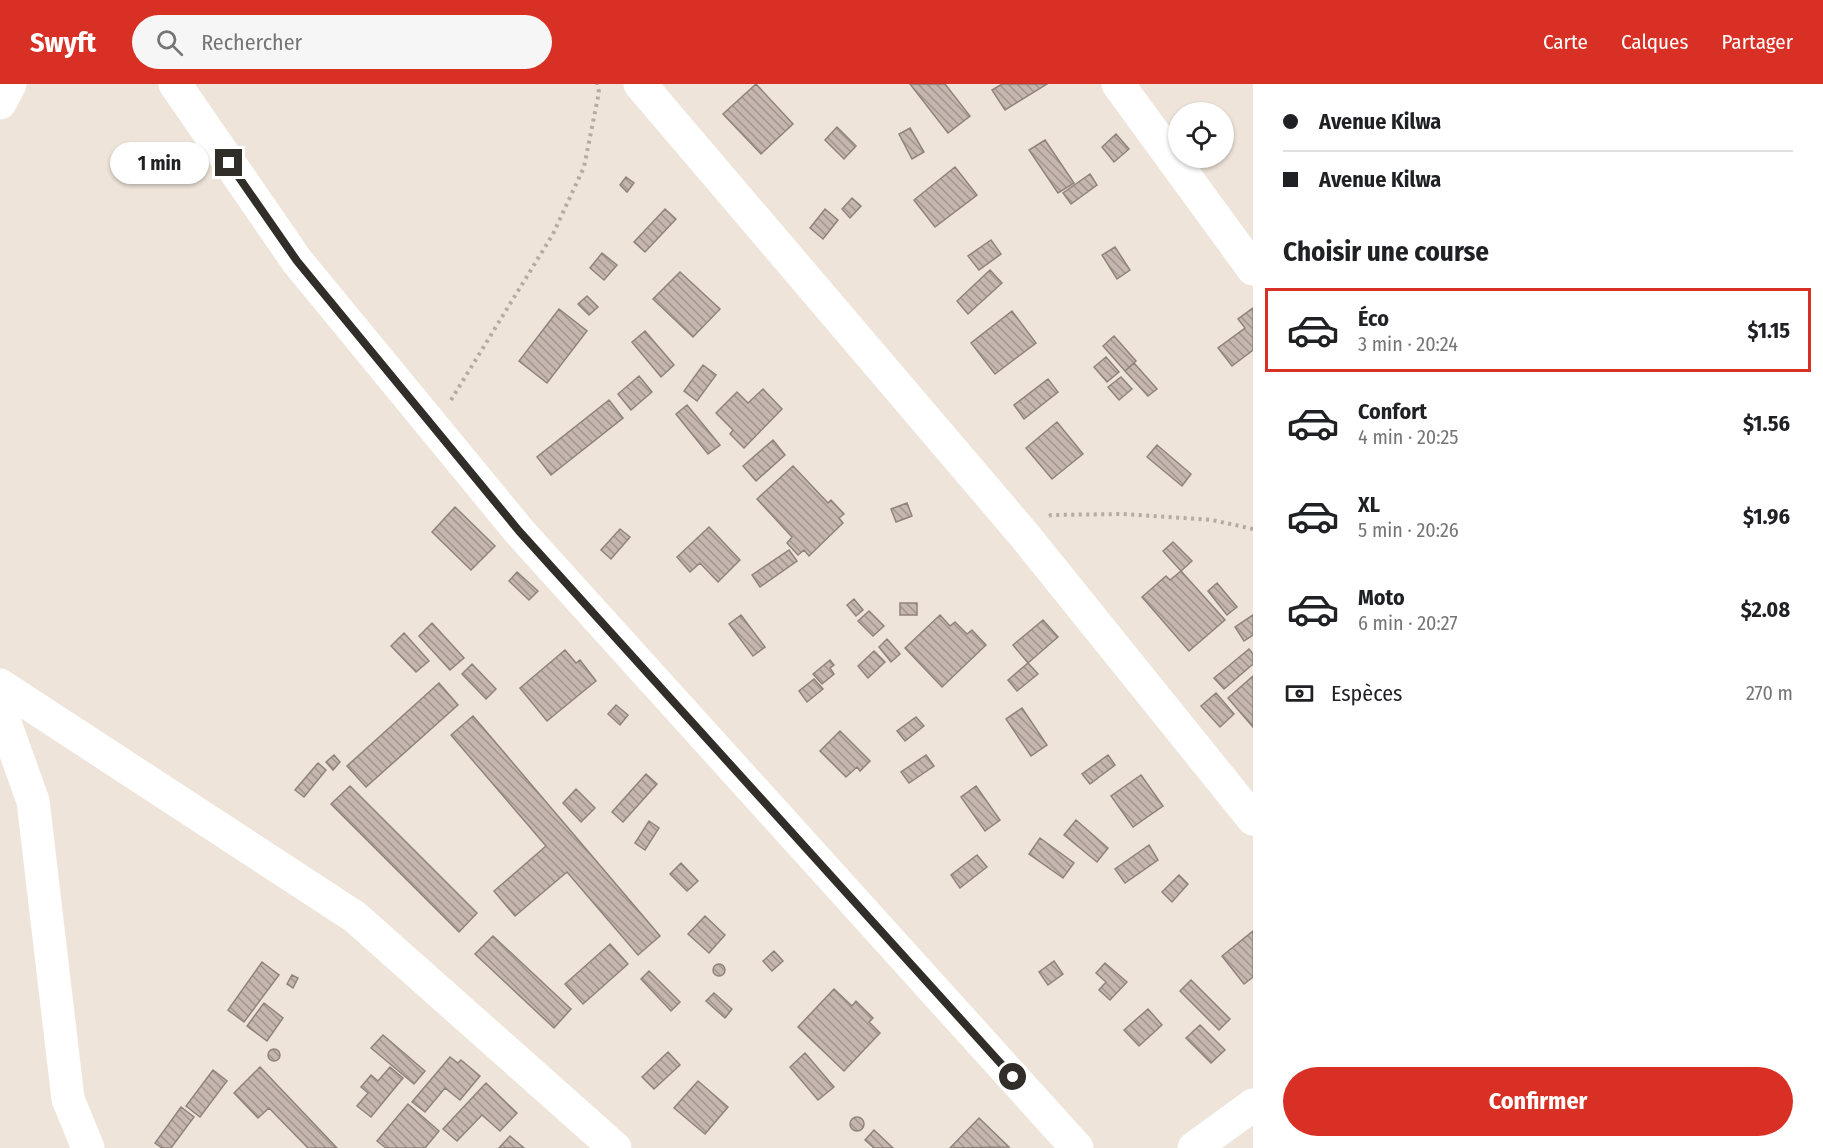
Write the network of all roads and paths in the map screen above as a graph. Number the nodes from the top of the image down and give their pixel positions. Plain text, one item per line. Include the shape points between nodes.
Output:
1 (10, 84) edge
2 (175, 84) edge
3 (597, 84) edge
4 (640, 84) edge
5 (1118, 84) edge
6 (0, 103) edge
7 (1253, 269) edge
8 (434, 428) junction
9 (1253, 529) edge
10 (1025, 536) junction
11 (0, 686) edge
12 (0, 709) edge
13 (1253, 819) edge
14 (1253, 1105) edge
15 (88, 1148) edge
16 (615, 1148) edge
17 (1077, 1148) edge
18 (1194, 1148) edge

1 - 6 street
2 - 8 street via 297,261
3 - 8 path via 599,92 584,166 553,234
4 - 10 street
5 - 7 street
8 - 17 street via 519,531
9 - 10 path via 1212,520 1051,514
10 - 13 street
11 - 16 street via 354,917
12 - 15 street via 33,801 68,1099
14 - 18 street

